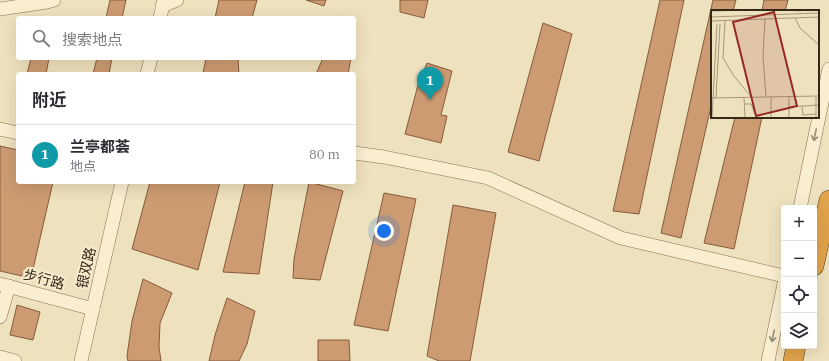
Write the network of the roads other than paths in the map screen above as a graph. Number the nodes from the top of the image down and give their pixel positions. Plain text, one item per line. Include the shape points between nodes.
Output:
1 (54, 0) edge
2 (178, 0) edge
3 (162, 8) edge
4 (0, 9) edge
5 (150, 60) edge
6 (829, 69) edge
7 (148, 72) edge
8 (819, 117) edge
9 (819, 118) edge
10 (0, 129) edge
11 (16, 133) edge
12 (356, 153) edge
13 (122, 184) edge
14 (829, 200) edge
15 (801, 205) edge
16 (817, 253) edge
17 (781, 275) edge
18 (5, 285) edge
19 (781, 298) edge
20 (93, 309) junction
21 (0, 316) edge
22 (0, 357) edge
23 (15, 361) edge
24 (81, 361) edge
25 (768, 361) edge

1 - 4 street
2 - 3 street
5 - 7 street
6 -> 8 street
9 -> 15 street
10 - 11 street
12 - 17 street via 488,178 621,238
13 - 20 street, 银双路
14 - 16 highway
18 - 20 street, 步行路
18 - 21 street, 步行路
19 -> 25 street
20 - 24 street, 银双路
22 - 23 street

